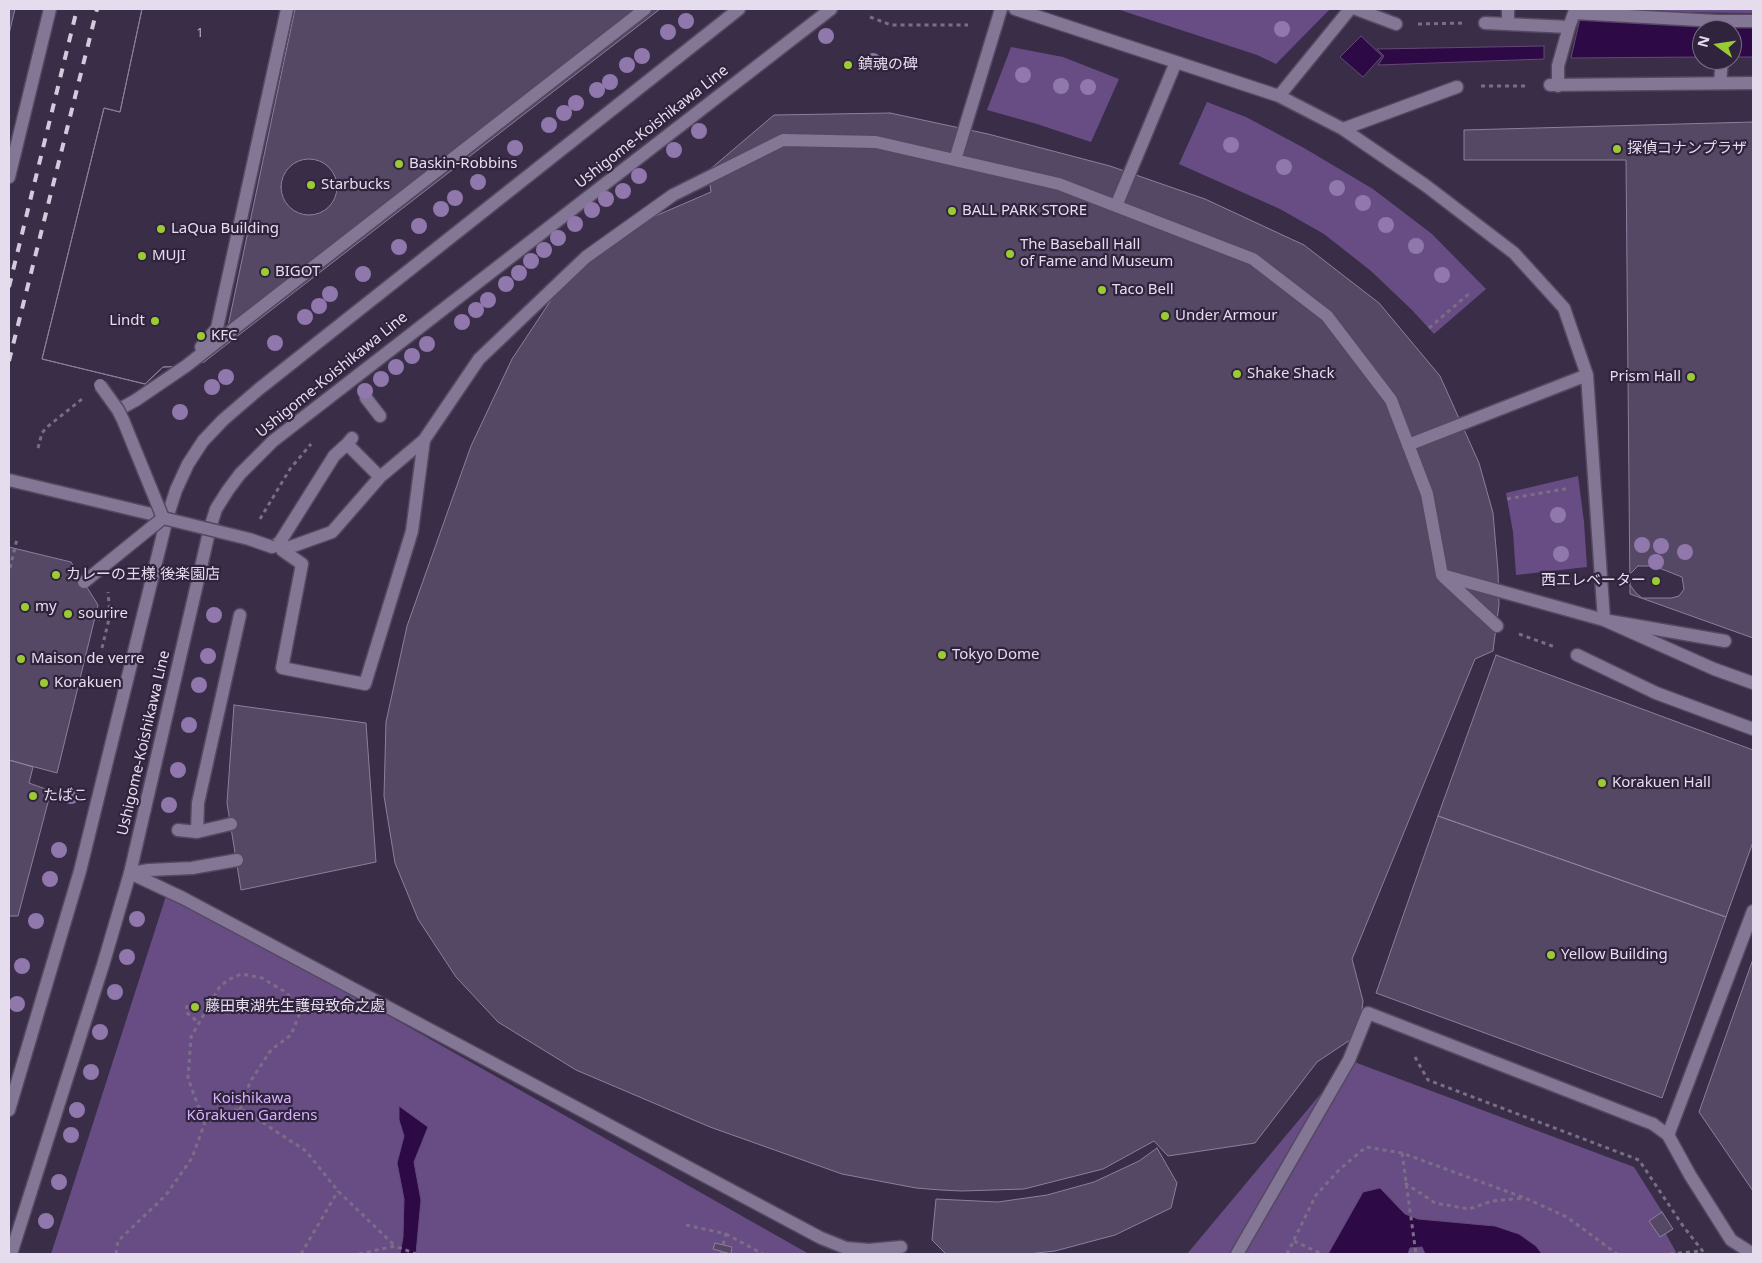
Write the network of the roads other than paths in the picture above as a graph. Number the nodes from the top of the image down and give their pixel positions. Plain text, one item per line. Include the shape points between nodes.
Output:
1 (50, 9) edge
2 (288, 9) edge
3 (645, 9) edge
4 (739, 9) edge
5 (831, 9) edge
6 (1001, 9) edge
7 (1015, 9) edge
8 (1350, 9) edge
9 (1356, 9) edge
10 (1508, 9) edge
11 (1485, 23) road end
12 (1692, 23) edge
13 (1396, 24) road end
14 (1508, 24) junction
15 (1569, 28) junction
16 (1176, 62) junction
17 (1721, 70) edge
18 (1720, 83) junction
19 (1753, 83) edge
20 (1457, 87) road end
21 (1278, 96) junction
22 (1343, 129) junction
23 (955, 160) junction
24 (9, 177) edge
25 (1116, 206) junction
26 (186, 366) junction
27 (1587, 375) junction
28 (100, 385) dead end
29 (366, 398) dead end
30 (118, 410) junction
31 (380, 416) dead end
32 (424, 440) junction
33 (1408, 446) junction
34 (380, 477) junction
35 (9, 480) edge
36 (165, 518) junction
37 (210, 528) junction
38 (1442, 575) junction
39 (84, 582) dead end
40 (240, 615) dead end
41 (1604, 620) junction
42 (1497, 626) road end
43 (1725, 640) dead end
44 (1577, 655) road end
45 (1753, 684) edge
46 (1753, 729) edge
47 (231, 824) dead end
48 (178, 830) dead end
49 (197, 832) junction
50 (236, 860) dead end
51 (130, 873) junction
52 (1753, 911) edge
53 (9, 1110) edge
54 (1668, 1135) junction
55 (901, 1247) dead end
56 (11, 1254) edge
57 (1237, 1254) edge
58 (1753, 1254) edge

1 - 24 street
2 - 26 street via 217,328
3 - 26 street
4 - 36 street, Ushigome-Koishikawa Line via 274,376 223,420 188,464
5 - 37 street, Ushigome-Koishikawa Line via 273,441 228,490
6 - 23 street
7 - 16 street
8 - 21 street
9 - 13 street
10 - 14 street
11 - 14 street
12 - 15 street via 1574,13
14 - 15 street
15 - 18 street via 1554,85
16 - 21 street
16 - 25 street
17 - 18 street
18 - 19 street
20 - 22 street
21 - 22 street
22 - 27 street via 1514,252 1564,308
23 - 25 street via 1059,184
23 - 32 street via 876,142 783,140 673,195 586,257 479,359
25 - 33 street via 1253,259 1327,316 1391,400
26 - 30 street
27 - 33 street
27 - 41 street
28 - 30 street, bridge
29 - 31 street
30 - 36 street, bridge
32 - 34 street
32 - 34 street via 412,530 365,684 282,668 302,564 282,550 332,532
33 - 38 street via 1427,494
34 - 36 street, bridge via 350,441 334,456 280,542 272,547
35 - 36 street
36 - 37 street
36 - 39 street, bridge
36 - 53 street, Ushigome-Koishikawa Line via 80,871
37 - 51 street, Ushigome-Koishikawa Line
38 - 41 street
38 - 42 street
40 - 49 street via 198,803
41 - 43 street
41 - 45 street
44 - 46 street via 1656,693
47 - 49 street
48 - 49 street
50 - 51 street via 192,868
51 - 55 street via 183,898 821,1238 846,1248
51 - 56 street, Ushigome-Koishikawa Line via 104,965
52 - 54 street
54 - 57 street via 1653,1124 1368,1013 1349,1060
54 - 58 street via 1731,1240

